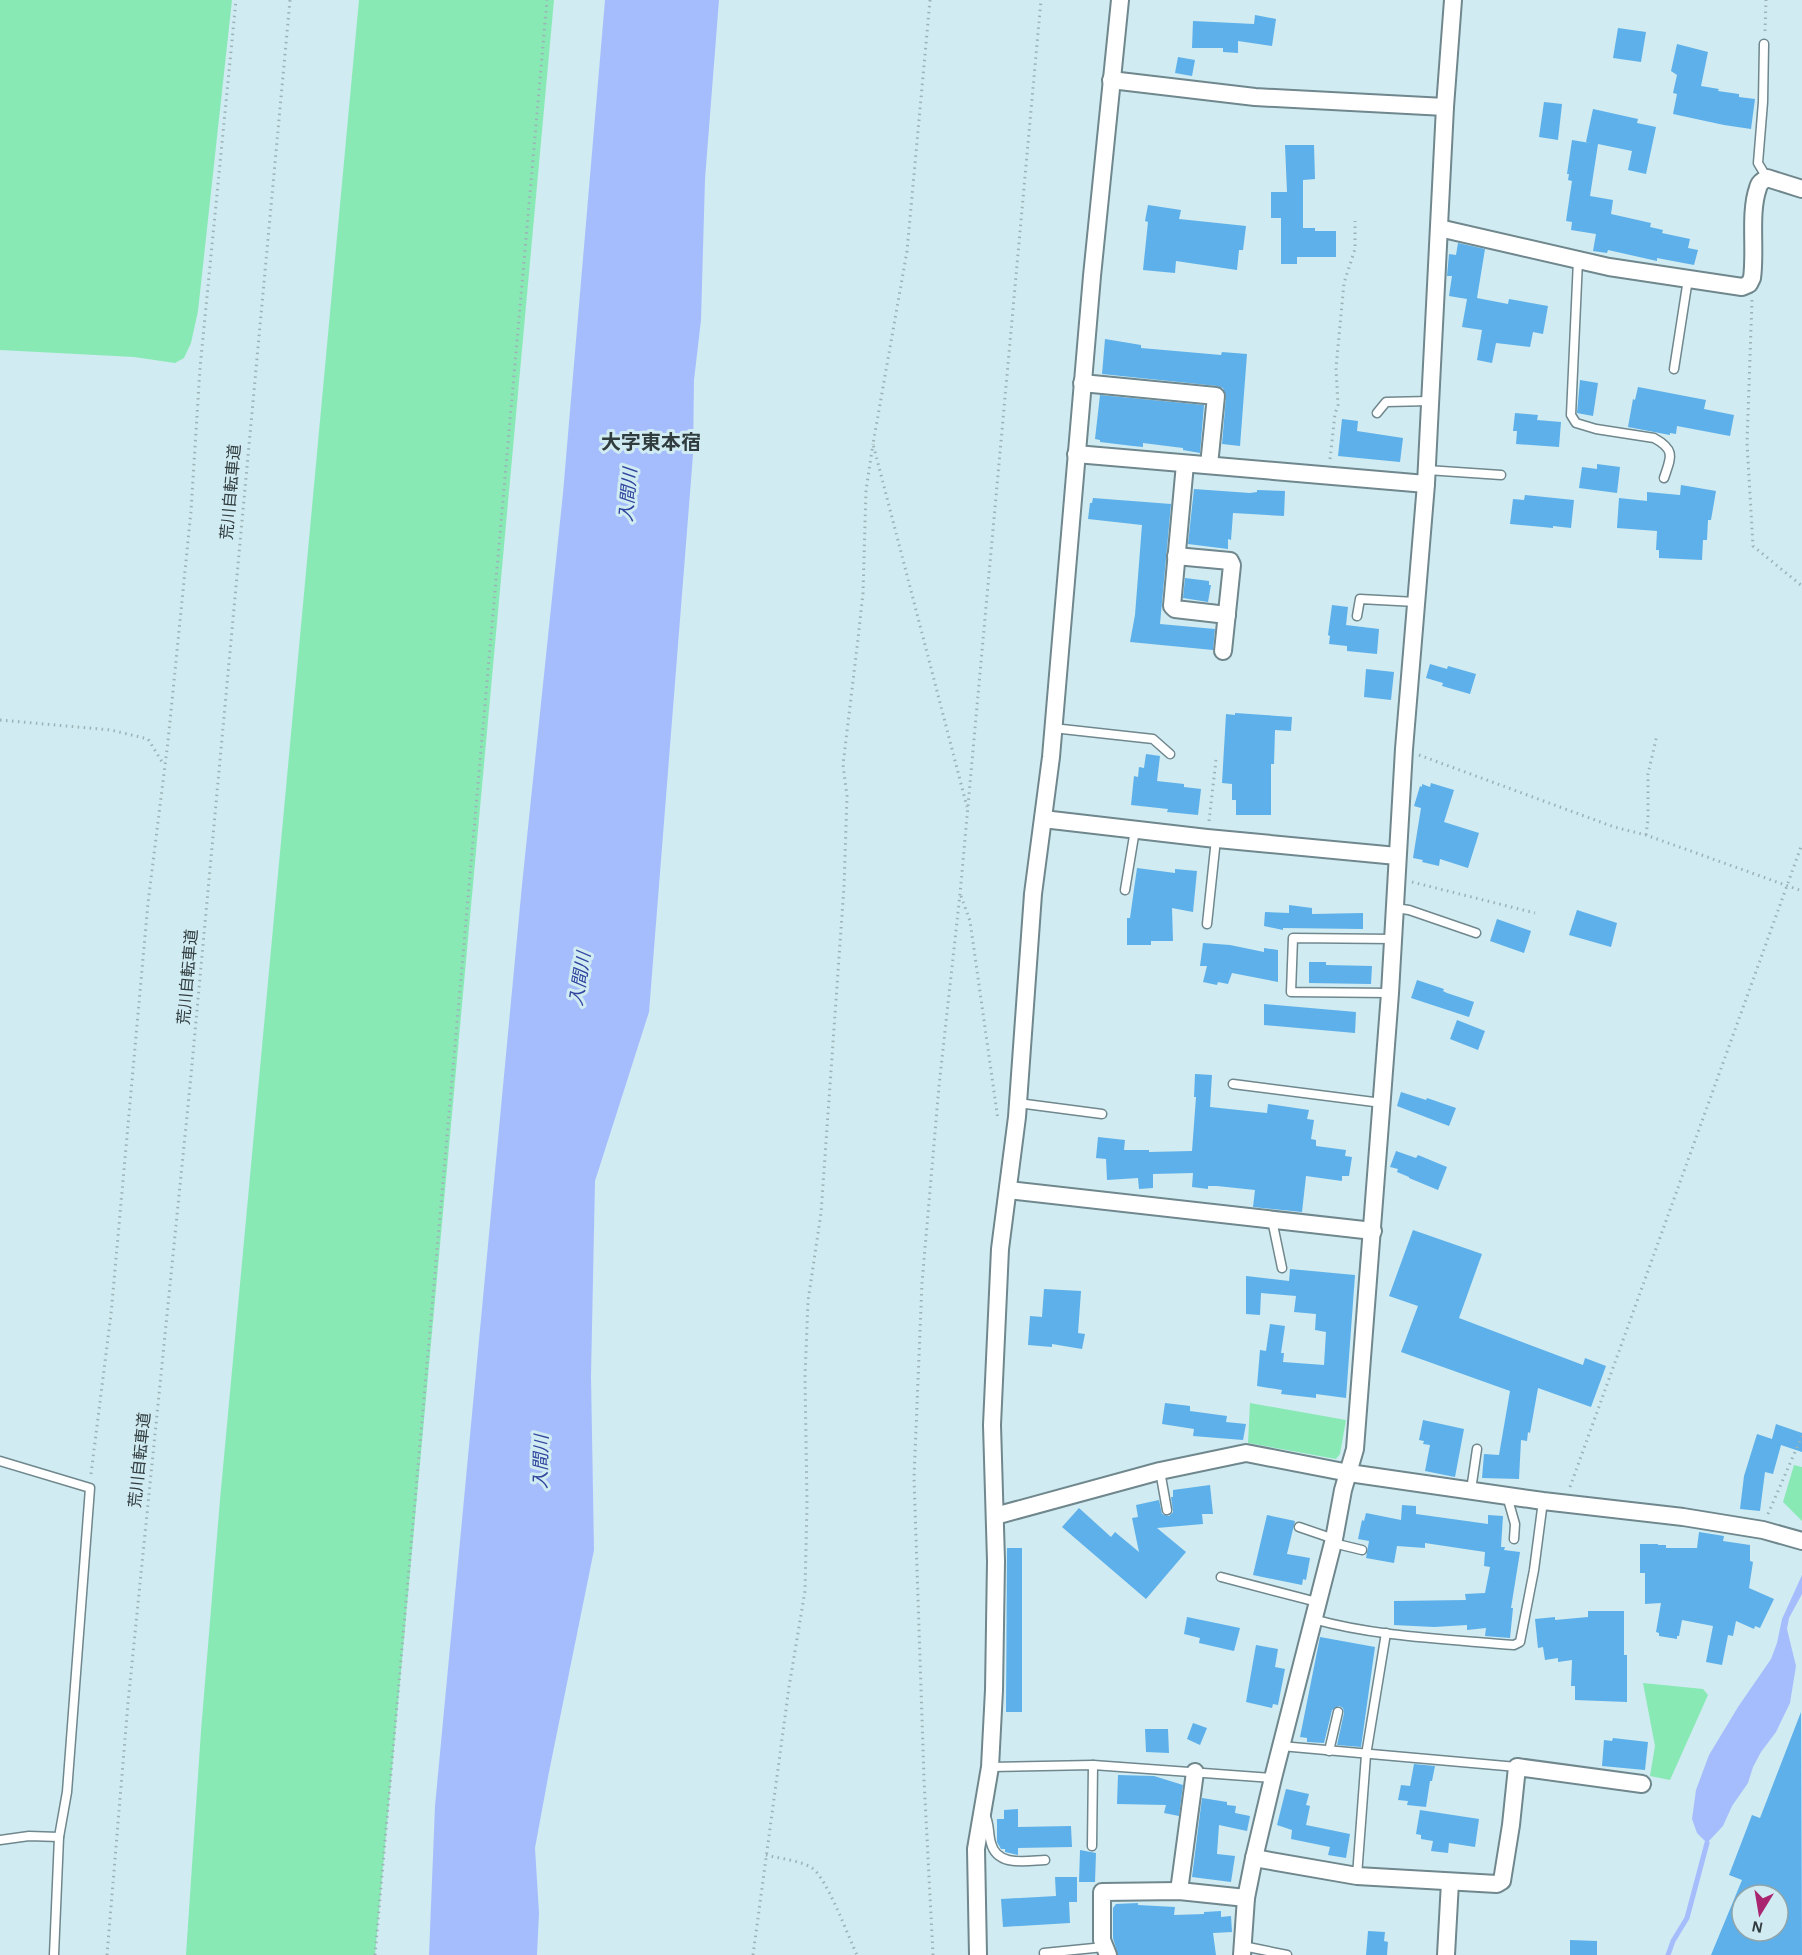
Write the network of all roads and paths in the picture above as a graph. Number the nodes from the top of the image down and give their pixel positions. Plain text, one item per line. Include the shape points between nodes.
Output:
1 (236, 0) edge
2 (290, 0) edge
3 (547, 0) edge
4 (930, 0) edge
5 (1041, 0) edge
6 (1120, 0) edge
7 (1453, 0) edge
8 (1766, 0) edge
9 (1764, 45) joint
10 (1111, 80) junction
11 (1445, 107) junction
12 (1767, 178) junction
13 (1802, 189) edge
14 (1355, 220) dead end
15 (1439, 228) junction
16 (1578, 260) junction
17 (1688, 279) junction
18 (1749, 284) junction
19 (1674, 369) dead end
20 (1082, 383) junction
21 (1430, 401) junction
22 (1377, 413) dead end
23 (873, 444) junction
24 (1076, 454) junction
25 (1185, 464) junction
26 (1209, 465) junction
27 (1502, 475) dead end
28 (1329, 476) junction
29 (1426, 477) junction
30 (1664, 478) dead end
31 (1176, 556) junction
32 (1802, 586) edge
33 (1416, 602) junction
34 (1227, 615) junction
35 (1357, 616) dead end
36 (1223, 651) dead end
37 (0, 720) edge
38 (1053, 728) junction
39 (1657, 735) dead end
40 (1404, 749) junction
41 (1170, 754) dead end
42 (1216, 760) dead end
43 (165, 767) junction
44 (967, 809) junction
45 (1042, 819) junction
46 (1135, 830) junction
47 (1646, 835) junction
48 (1211, 838) junction
49 (1802, 844) edge
50 (1397, 856) junction
51 (1396, 878) junction
52 (1787, 886) junction
53 (1125, 890) dead end
54 (1802, 891) edge
55 (960, 894) junction
56 (1395, 908) junction
57 (1535, 913) dead end
58 (1207, 924) dead end
59 (1476, 933) dead end
60 (1393, 939) junction
61 (1389, 993) junction
62 (1233, 1084) dead end
63 (1018, 1103) junction
64 (1382, 1103) junction
65 (1102, 1114) dead end
66 (998, 1120) dead end
67 (1008, 1190) junction
68 (1272, 1220) junction
69 (1372, 1231) junction
70 (1282, 1268) dead end
71 (1802, 1436) edge
72 (1476, 1449) dead end
73 (0, 1461) edge
74 (1160, 1472) junction
75 (1349, 1473) junction
76 (90, 1488) junction
77 (1471, 1490) junction
78 (1507, 1496) junction
79 (1543, 1501) junction
80 (1564, 1503) junction
81 (1167, 1510) dead end
82 (995, 1516) junction
83 (1299, 1527) dead end
84 (1763, 1530) junction
85 (1514, 1539) dead end
86 (1333, 1541) junction
87 (1802, 1541) edge
88 (1362, 1550) dead end
89 (1221, 1577) dead end
90 (1317, 1602) junction
91 (1312, 1619) junction
92 (1386, 1633) junction
93 (1338, 1712) dead end
94 (1281, 1746) junction
95 (1329, 1751) junction
96 (1366, 1755) junction
97 (1093, 1765) junction
98 (990, 1767) junction
99 (1516, 1767) junction
100 (1195, 1772) junction
101 (1273, 1778) junction
102 (1642, 1784) dead end
103 (983, 1811) junction
104 (58, 1838) junction
105 (0, 1840) edge
106 (1092, 1846) dead end
107 (766, 1856) junction
108 (1254, 1858) junction
109 (1045, 1860) dead end
110 (1357, 1876) junction
111 (1450, 1882) junction
112 (1179, 1891) junction
113 (1246, 1898) junction
114 (1106, 1951) edge
115 (1243, 1951) edge
116 (1044, 1953) dead end
117 (54, 1955) edge
118 (107, 1955) edge
119 (375, 1955) edge
120 (753, 1955) edge
121 (857, 1955) edge
122 (933, 1955) edge
123 (978, 1955) edge
124 (1287, 1955) edge
125 (1446, 1955) edge

1 - 43 path
2 - 118 path, 荒川自転車道
3 - 119 path
4 - 23 path via 907,251
5 - 44 path
6 - 10 street
7 - 11 street
8 - 9 path
9 - 12 lane via 1758,163
10 - 11 street via 1255,97
10 - 20 street
11 - 15 street
12 - 13 street
12 - 18 street via 1758,188 1755,205
14 - 28 path via 1355,249 1344,283 1336,368 1338,405
15 - 16 street
15 - 21 street
16 - 17 street
16 - 30 lane via 1570,415 1576,423 1596,429 1661,442 1671,456
17 - 18 street via 1742,287
17 - 19 lane
18 - 32 path via 1752,297 1747,443 1753,546
20 - 24 street
20 - 26 street via 1216,396
21 - 22 lane via 1386,402
21 - 29 street
23 - 44 path
23 - 107 path via 866,490 858,639 843,765 847,796 845,875 822,1201 808,1301 805,1591
24 - 25 street
24 - 38 street
25 - 26 street
25 - 31 street
26 - 28 street
27 - 29 lane
28 - 29 street
29 - 33 street
31 - 34 street via 1172,606
31 - 34 street via 1230,561
33 - 35 lane via 1360,599
33 - 40 street
34 - 36 street
37 - 43 path via 111,730 148,739
38 - 41 lane via 1153,739
38 - 45 street
39 - 47 path via 1648,774
40 - 47 path via 1614,827
40 - 50 street
42 - 48 path
43 - 76 path
44 - 55 path
45 - 46 street
45 - 63 street
46 - 48 street
46 - 53 lane
47 - 52 path
48 - 50 street
48 - 58 lane
49 - 52 path
50 - 51 street
51 - 56 street
51 - 57 path
52 - 54 path
52 - 80 path
55 - 66 path via 970,921
55 - 122 path via 922,1283 914,1478
56 - 59 lane
56 - 60 street
60 - 61 street
60 - 61 lane via 1293,938 1291,992
61 - 64 street
62 - 64 lane
63 - 65 lane
63 - 67 street
64 - 69 street
67 - 68 street
67 - 82 street via 1000,1249 994,1390
68 - 69 street
68 - 70 lane
69 - 75 street via 1355,1449
71 - 84 path
72 - 77 lane
73 - 76 lane
74 - 75 street via 1246,1453
74 - 81 lane
74 - 82 street
75 - 77 street
75 - 86 street
76 - 104 lane via 67,1792
77 - 78 street
78 - 79 street
78 - 85 lane via 1515,1524
79 - 80 street
79 - 92 lane via 1520,1642 1514,1645
80 - 84 street
82 - 98 street
83 - 86 lane
84 - 87 street
86 - 88 lane
86 - 90 street
89 - 90 lane
90 - 91 street
91 - 92 lane
91 - 94 street
92 - 96 lane
93 - 95 lane
94 - 95 lane
94 - 101 street
95 - 96 lane
96 - 99 lane
96 - 110 lane
97 - 98 lane
97 - 100 lane
97 - 106 lane
98 - 103 street
99 - 102 street
99 - 111 street via 1502,1881
100 - 101 lane
100 - 112 street
101 - 108 street
103 - 109 lane via 991,1845 999,1858
103 - 123 street via 976,1849
104 - 105 lane
104 - 117 lane
107 - 120 path
107 - 121 path via 814,1869
108 - 110 street
108 - 113 street
110 - 111 street
111 - 125 street
112 - 113 street
112 - 114 street via 1102,1892 1102,1940
113 - 115 street
114 - 116 lane
115 - 124 lane

